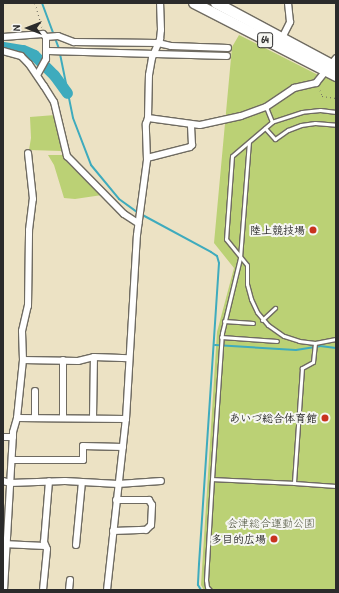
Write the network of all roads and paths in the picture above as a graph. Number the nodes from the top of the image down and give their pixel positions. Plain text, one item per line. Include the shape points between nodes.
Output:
1 (35, 3) edge
2 (160, 3) edge
3 (194, 3) edge
4 (216, 3) edge
5 (288, 3) edge
6 (45, 36) junction
7 (3, 37) edge
8 (282, 38) junction
9 (158, 43) junction
10 (228, 48) dead end
11 (48, 51) junction
12 (3, 52) edge
13 (154, 54) junction
14 (227, 56) dead end
15 (332, 65) edge
16 (37, 75) junction
17 (336, 76) edge
18 (320, 90) dead end
19 (336, 98) edge
20 (266, 107) junction
21 (336, 112) edge
22 (148, 118) junction
23 (272, 122) junction
24 (336, 124) edge
25 (191, 125) junction
26 (265, 128) junction
27 (249, 142) junction
28 (28, 153) dead end
29 (147, 158) junction
30 (138, 223) junction
31 (240, 258) junction
32 (275, 308) dead end
33 (262, 320) junction
34 (224, 321) junction
35 (253, 323) dead end
36 (221, 337) junction
37 (336, 339) edge
38 (277, 341) dead end
39 (315, 343) junction
40 (94, 357) junction
41 (129, 358) junction
42 (23, 360) junction
43 (63, 360) junction
44 (36, 391) dead end
45 (17, 418) junction
46 (35, 418) junction
47 (63, 418) junction
48 (93, 418) junction
49 (126, 419) junction
50 (3, 437) edge
51 (13, 437) junction
52 (123, 447) junction
53 (12, 460) junction
54 (212, 479) junction
55 (3, 481) edge
56 (49, 481) junction
57 (161, 481) dead end
58 (82, 482) junction
59 (10, 483) junction
60 (118, 484) junction
61 (294, 484) junction
62 (336, 486) edge
63 (116, 500) junction
64 (113, 531) junction
65 (5, 544) edge
66 (76, 545) dead end
67 (45, 546) junction
68 (70, 580) dead end
69 (3, 587) edge
70 (43, 590) edge
71 (69, 590) edge
72 (106, 590) edge
73 (210, 590) edge

1 - 6 path
2 - 9 street via 161,30
3 - 15 main road, 64
4 - 8 main road, 64
5 - 8 street via 290,22
6 - 7 street
6 - 9 street via 58,36 74,42
6 - 11 street
8 - 15 main road, 64
9 - 10 street
9 - 13 street
11 - 13 street
11 - 16 street
12 - 16 street via 21,56
13 - 14 street
13 - 22 street via 150,75
15 - 17 main road, 64
15 - 20 street via 316,83 294,88
16 - 30 street via 54,102 67,156 124,214
18 - 19 path via 322,96
20 - 23 lane
20 - 25 street via 241,116
21 - 23 lane via 302,112
22 - 25 street
22 - 29 street
23 - 26 lane
24 - 26 lane via 301,125 275,139
25 - 29 street via 190,147
26 - 27 lane
27 - 31 lane
27 - 31 lane via 232,156 226,239
28 - 42 street via 33,199 29,230 28,306 22,331
29 - 30 street
30 - 41 street
31 - 33 lane via 247,265 247,284 251,299
31 - 34 lane
32 - 33 lane
33 - 39 lane via 284,336
34 - 35 lane
34 - 36 lane
36 - 38 lane
36 - 54 lane
37 - 39 lane
39 - 61 lane via 313,362 302,368
40 - 41 street
40 - 43 street via 78,361
40 - 48 street
41 - 49 street
42 - 43 street
42 - 45 street
43 - 47 street
44 - 46 street
45 - 46 street
45 - 51 street
46 - 47 street
47 - 48 street
48 - 49 street
49 - 52 street
50 - 51 street
51 - 53 street
52 - 53 street via 83,446 83,460
52 - 60 street
53 - 59 street
54 - 61 lane
54 - 73 lane via 206,580
55 - 59 street
56 - 58 street
56 - 59 street
56 - 67 street
57 - 60 street
58 - 60 street
58 - 66 street
59 - 65 street
60 - 63 street
61 - 62 lane
63 - 64 street
63 - 64 street via 149,500 152,505 151,525 146,530
64 - 72 street
65 - 67 street
65 - 69 street
67 - 70 street via 47,549
68 - 71 street

